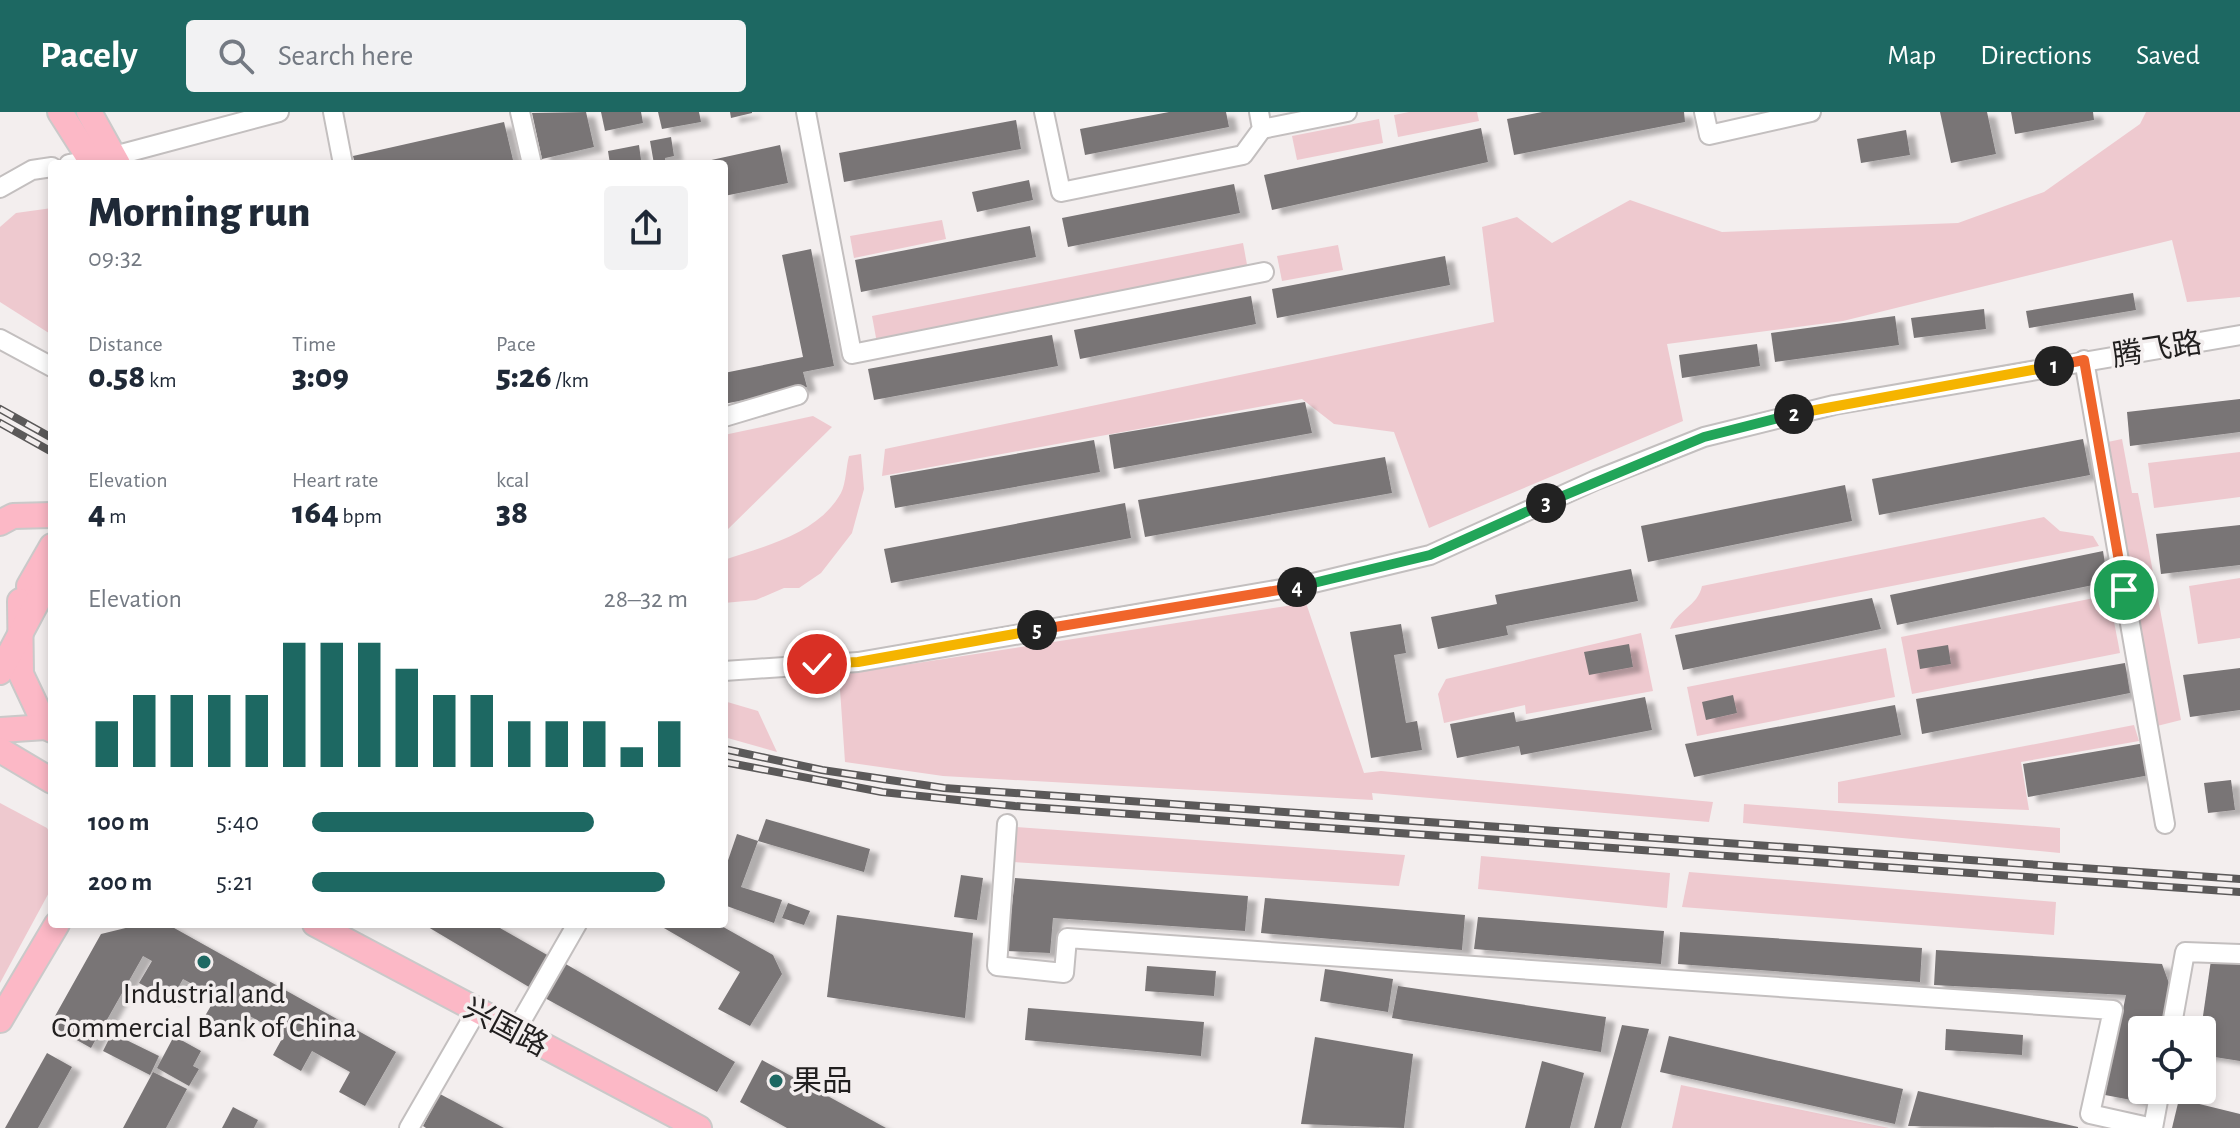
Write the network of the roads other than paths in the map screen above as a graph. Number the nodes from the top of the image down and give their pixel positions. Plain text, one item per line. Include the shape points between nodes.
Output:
1 (60, 112) edge
2 (89, 112) edge
3 (333, 112) edge
4 (520, 112) edge
5 (806, 112) edge
6 (1044, 112) edge
7 (1347, 112) edge
8 (1704, 112) edge
9 (1811, 112) edge
10 (268, 113) edge
11 (1260, 120) edge
12 (96, 160) edge
13 (97, 160) edge
14 (104, 160) edge
15 (342, 160) edge
16 (531, 160) edge
17 (48, 168) edge
18 (0, 188) edge
19 (1264, 272) dead end
20 (2240, 335) edge
21 (0, 339) edge
22 (2084, 360) junction
23 (48, 365) edge
24 (798, 395) dead end
25 (728, 416) edge
26 (48, 515) edge
27 (0, 523) edge
28 (48, 553) edge
29 (48, 580) edge
30 (10, 636) edge
31 (728, 671) edge
32 (0, 672) edge
33 (48, 727) edge
34 (48, 729) edge
35 (0, 730) edge
36 (0, 750) edge
37 (48, 779) edge
38 (1007, 824) dead end
39 (2165, 824) dead end
40 (55, 928) edge
41 (322, 928) edge
42 (575, 928) edge
43 (2240, 954) edge
44 (476, 1012) junction
45 (2174, 1016) edge
46 (0, 1020) edge
47 (515, 1032) junction
48 (2157, 1104) edge
49 (409, 1128) edge
50 (699, 1128) edge

1 - 12 main road
2 - 13 main road
3 - 15 street
4 - 16 street
5 - 19 street via 852,354
6 - 11 street via 1061,192 1243,155
7 - 11 street
8 - 9 street via 1709,135
10 - 14 street
17 - 18 street via 32,170
20 - 22 street, 腾飞路
21 - 23 street
22 - 31 street, 腾飞路 via 1834,405 1704,437 1430,555 1305,585 858,662
22 - 39 street
24 - 25 street
26 - 27 main road via 13,516
28 - 30 main road via 20,601
29 - 30 main road
30 - 32 main road
30 - 33 main road via 21,674
34 - 35 main road
36 - 37 main road
38 - 48 street via 997,966 1064,973 1067,938 2113,1010 2090,1114 2153,1128
40 - 46 main road
41 - 44 main road, 兴国路
42 - 47 street
43 - 45 street via 2185,952
44 - 47 main road, 兴国路
44 - 49 street
47 - 50 main road, 兴国路

